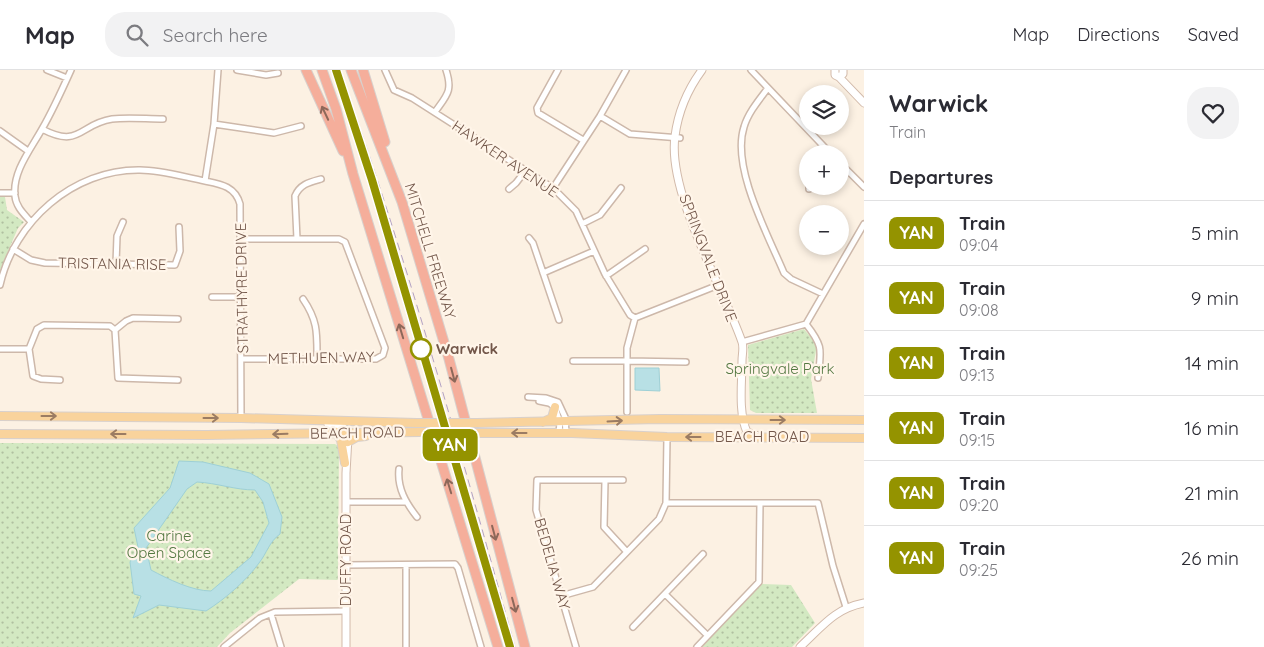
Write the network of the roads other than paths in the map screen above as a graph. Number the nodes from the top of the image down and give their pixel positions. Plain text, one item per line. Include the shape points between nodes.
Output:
1 (47, 70) edge
2 (71, 70) edge
3 (218, 70) edge
4 (237, 70) edge
5 (306, 70) edge
6 (322, 70) edge
7 (351, 70) edge
8 (363, 70) edge
9 (384, 70) edge
10 (446, 70) edge
11 (558, 70) edge
12 (626, 70) edge
13 (702, 70) edge
14 (707, 70) edge
15 (751, 70) edge
16 (840, 72) edge
17 (278, 73) dead end
18 (67, 78) junction
19 (768, 88) junction
20 (864, 97) edge
21 (864, 102) edge
22 (435, 112) junction
23 (600, 116) junction
24 (163, 120) dead end
25 (214, 124) junction
26 (302, 126) dead end
27 (42, 129) junction
28 (0, 131) edge
29 (677, 138) junction
30 (583, 140) junction
31 (822, 145) edge
32 (28, 151) junction
33 (526, 170) junction
34 (849, 172) edge
35 (353, 174) junction
36 (322, 179) dead end
37 (205, 181) junction
38 (864, 187) edge
39 (554, 188) junction
40 (621, 188) dead end
41 (509, 189) dead end
42 (0, 193) edge
43 (15, 193) junction
44 (402, 202) junction
45 (31, 222) junction
46 (123, 222) dead end
47 (582, 224) junction
48 (864, 224) edge
49 (179, 227) dead end
50 (529, 238) dead end
51 (241, 239) junction
52 (297, 239) junction
53 (645, 248) dead end
54 (13, 249) junction
55 (594, 251) junction
56 (116, 264) junction
57 (543, 273) junction
58 (606, 276) junction
59 (720, 284) junction
60 (0, 285) edge
61 (823, 294) junction
62 (212, 296) dead end
63 (239, 297) junction
64 (303, 299) dead end
65 (635, 318) junction
66 (178, 319) dead end
67 (560, 320) dead end
68 (806, 324) junction
69 (115, 330) junction
70 (744, 342) junction
71 (0, 349) edge
72 (29, 349) junction
73 (243, 359) junction
74 (317, 359) junction
75 (573, 361) dead end
76 (627, 361) junction
77 (686, 362) dead end
78 (818, 378) dead end
79 (60, 380) dead end
80 (178, 380) dead end
81 (528, 398) dead end
82 (539, 401) dead end
83 (555, 407) junction
84 (627, 412) dead end
85 (0, 416) edge
86 (241, 418) junction
87 (291, 420) junction
88 (744, 420) junction
89 (864, 420) edge
90 (366, 422) junction
91 (539, 423) junction
92 (563, 423) junction
93 (0, 432) edge
94 (336, 432) junction
95 (346, 432) junction
96 (402, 432) junction
97 (563, 433) junction
98 (667, 437) junction
99 (728, 437) junction
100 (766, 437) junction
101 (864, 438) edge
102 (348, 442) junction
103 (345, 463) junction
104 (399, 470) dead end
105 (346, 473) junction
106 (623, 480) dead end
107 (605, 481) junction
108 (346, 502) junction
109 (406, 502) junction
110 (666, 502) junction
111 (760, 502) junction
112 (417, 517) dead end
113 (628, 552) junction
114 (703, 554) dead end
115 (346, 565) junction
116 (406, 565) junction
117 (664, 594) junction
118 (561, 596) junction
119 (864, 603) edge
120 (846, 607) junction
121 (346, 611) junction
122 (271, 614) junction
123 (633, 627) dead end
124 (708, 636) junction
125 (224, 647) edge
126 (281, 647) edge
127 (346, 647) edge
128 (406, 647) edge
129 (481, 647) edge
130 (498, 647) edge
131 (525, 647) edge
132 (576, 647) edge
133 (697, 647) edge
134 (800, 647) edge

1 - 18 street
2 - 18 street
3 - 25 street
4 - 17 street
35 -> 5 highway
6 - 35 highway
7 - 44 highway, MITCHELL FREEWAY
8 - 44 highway
9 - 22 street, HAWKER AVENUE via 394,90
10 - 22 street via 451,84
11 - 30 street via 537,108 538,113
12 - 23 street
13 - 29 street, SPRINGVALE DRIVE via 690,88
14 - 29 street, SPRINGVALE DRIVE via 694,90
15 - 19 street
16 - 20 street
16 - 21 street
18 - 27 street
19 - 31 street
19 - 61 street via 743,128 743,173 784,273
22 - 33 street, HAWKER AVENUE
23 - 29 street via 630,134
23 - 30 street
24 - 27 street via 110,120 62,138
25 - 26 street via 274,133
25 - 37 street
27 - 32 street
28 - 32 street
29 - 59 street, SPRINGVALE DRIVE via 682,193
30 - 39 street
32 - 43 street
33 - 39 street, HAWKER AVENUE
33 - 41 street
34 - 38 street
130 -> 35 highway
36 - 52 street via 302,185 297,190
37 - 45 street, STRATHYRE DRIVE via 140,170 114,173 58,196
37 - 51 street, STRATHYRE DRIVE via 228,186 237,195 241,208
39 - 47 street, HAWKER AVENUE via 576,211
40 - 47 street via 600,215
42 - 43 street
43 - 45 street via 20,210
44 -> 131 highway, MITCHELL FREEWAY via 449,359
45 - 54 street, STRATHYRE DRIVE
46 - 56 street via 117,236
47 - 55 street, HAWKER AVENUE
48 - 61 street
49 - 56 street, TRISTANIA RISE via 180,251 176,265
50 - 57 street
51 - 52 street, METHUEN WAY
51 - 63 street, STRATHYRE DRIVE
52 - 74 street, METHUEN WAY via 339,239 346,243 385,348 378,359
53 - 58 street
54 - 56 street, TRISTANIA RISE via 45,263
54 - 60 street, STRATHYRE DRIVE
55 - 57 street
55 - 58 street, HAWKER AVENUE
57 - 67 street
58 - 65 street, HAWKER AVENUE
59 - 65 street
59 - 70 street, SPRINGVALE DRIVE
61 - 68 street
62 - 63 street
63 - 73 street, STRATHYRE DRIVE
64 - 74 street via 317,326
65 - 76 street
66 - 69 street via 133,318
68 - 70 street
68 - 78 street via 819,340 821,348
69 - 72 street via 110,326 44,325 37,329
69 - 80 street via 118,378
70 - 88 street, SPRINGVALE DRIVE
71 - 72 street
72 - 79 street via 37,379
73 - 74 street, METHUEN WAY
73 - 86 street, STRATHYRE DRIVE
75 - 76 street
76 - 77 street
76 - 84 street
81 - 92 street via 558,402
82 - 83 street
83 - 91 main road via 552,418
83 - 92 street
85 -> 86 main road, BEACH ROAD
86 - 87 main road, BEACH ROAD
87 - 90 main road, BEACH ROAD
87 - 95 street via 337,424
88 -> 89 main road, BEACH ROAD
92 -> 88 main road, BEACH ROAD
88 - 99 street via 741,433
88 - 100 street via 747,432
90 - 91 main road, BEACH ROAD, bridge
90 - 95 street via 355,424
91 - 92 main road, BEACH ROAD
92 - 97 street
94 -> 93 main road, BEACH ROAD via 274,435
94 - 95 main road, BEACH ROAD
94 - 103 main road via 341,440
95 - 96 main road, BEACH ROAD
95 - 102 street, DUFFY ROAD
95 - 103 street, DUFFY ROAD
97 -> 96 main road, BEACH ROAD, bridge
96 - 102 main road via 357,437
97 - 98 main road, BEACH ROAD
99 -> 98 main road, BEACH ROAD
98 - 110 street
99 - 100 main road, BEACH ROAD
100 - 101 main road, BEACH ROAD
102 - 105 street, DUFFY ROAD
103 - 105 street, DUFFY ROAD
104 - 109 street via 398,480
105 - 108 street, DUFFY ROAD
106 - 107 street
107 - 113 street via 604,527
107 - 118 street, BEDELIA WAY via 537,480 536,510
108 - 109 street
108 - 115 street, DUFFY ROAD
109 - 112 street
110 - 111 street
110 - 113 street via 659,519
111 - 120 street via 818,502
111 - 124 street via 758,582
113 - 118 street via 593,587
114 - 117 street
115 - 116 street
115 - 121 street, DUFFY ROAD
116 - 128 street
116 - 129 street via 456,565
117 - 123 street
117 - 124 street
118 - 132 street, BEDELIA WAY
119 - 120 street
120 - 134 street
121 - 122 street
121 - 127 street, DUFFY ROAD
122 - 125 street via 260,618
122 - 126 street
124 - 133 street

